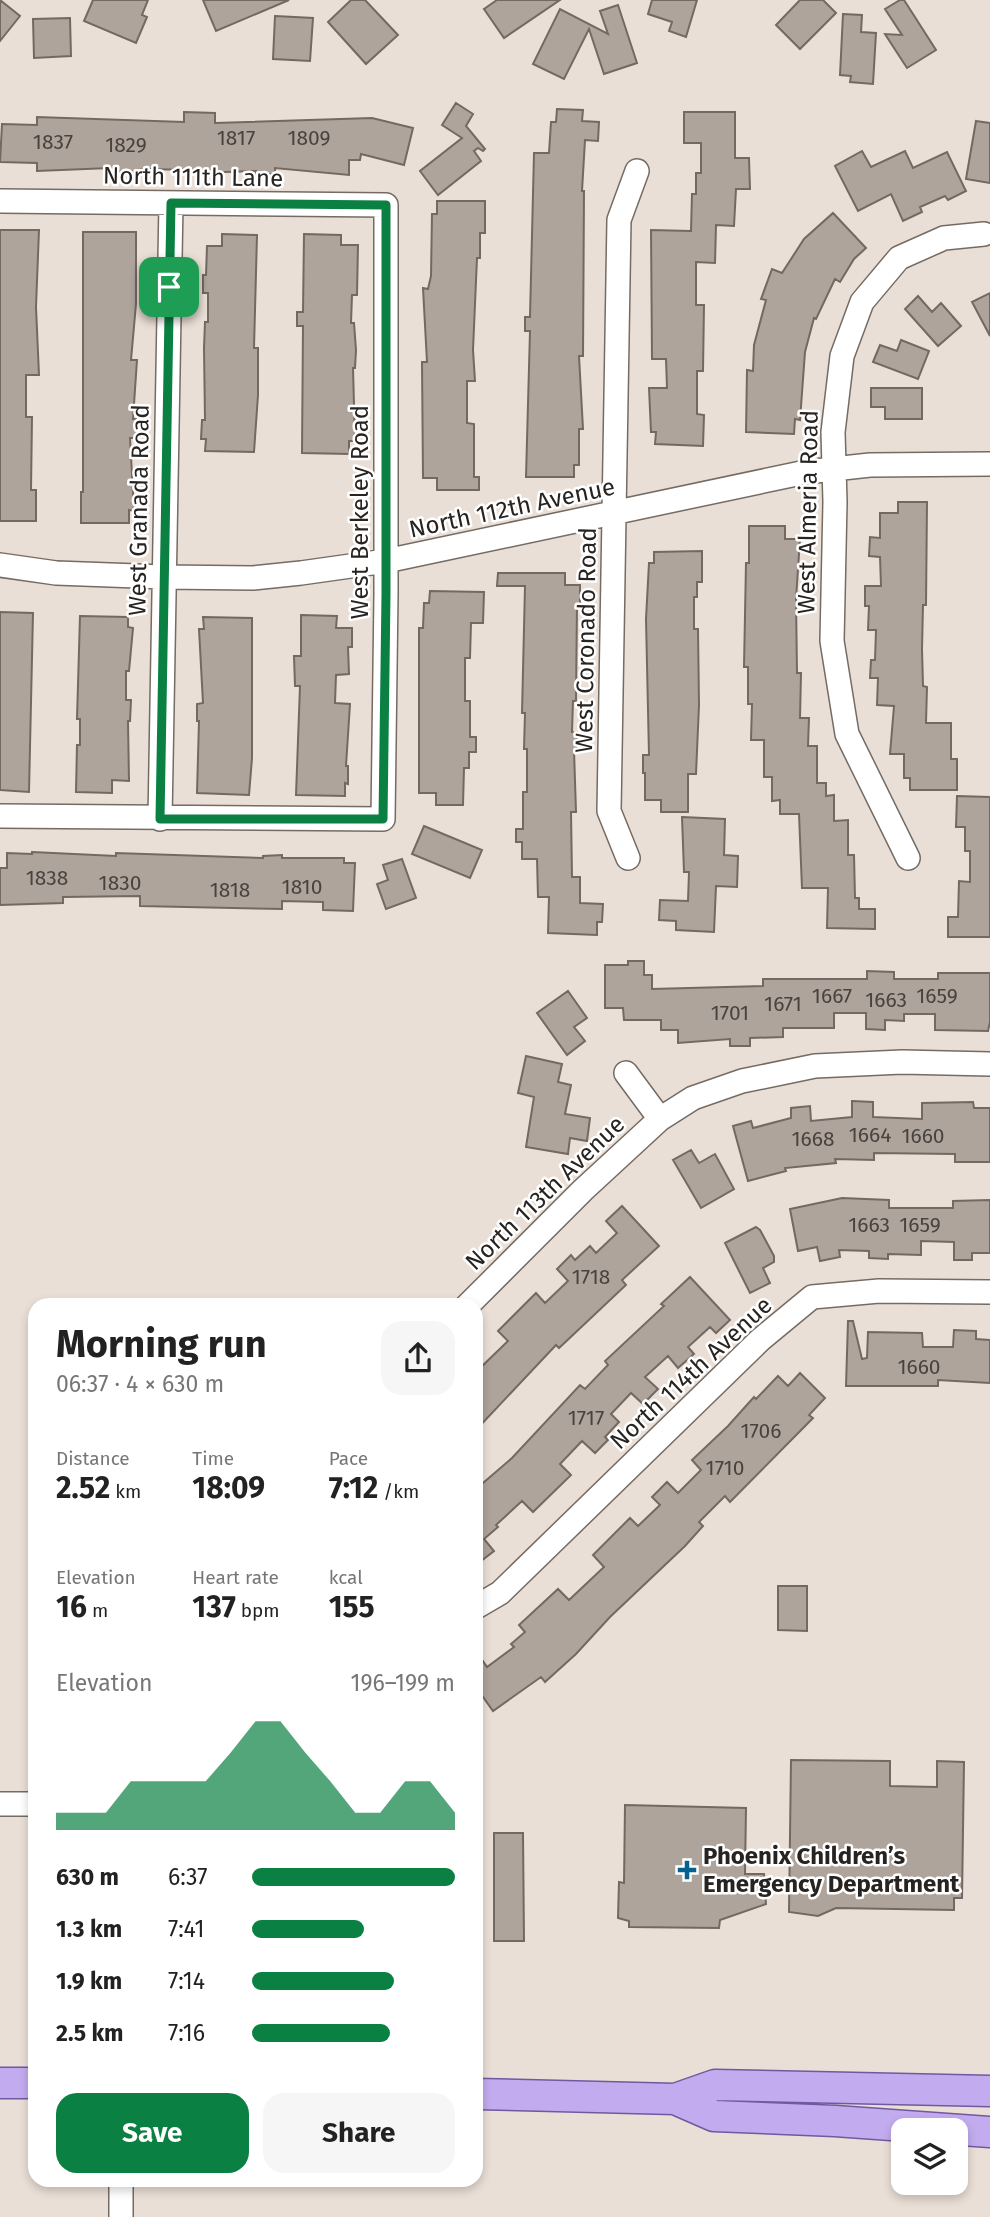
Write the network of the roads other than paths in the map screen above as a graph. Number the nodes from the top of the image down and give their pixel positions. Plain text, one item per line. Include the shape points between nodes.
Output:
1 (637, 171) dead end
2 (0, 201) edge
3 (171, 203) junction
4 (386, 205) joint
5 (984, 234) dead end
6 (990, 464) edge
7 (834, 468) junction
8 (615, 512) junction
9 (386, 561) junction
10 (0, 565) edge
11 (164, 577) junction
12 (0, 816) edge
13 (160, 819) junction
14 (628, 858) dead end
15 (908, 858) dead end
16 (990, 1064) edge
17 (626, 1073) dead end
18 (660, 1119) junction
19 (990, 1292) edge
20 (475, 1298) edge
21 (483, 1603) edge
22 (0, 1804) edge
23 (28, 1804) edge
24 (0, 2083) edge
25 (28, 2083) edge
26 (990, 2091) edge
27 (483, 2094) edge
28 (675, 2099) junction
29 (990, 2132) edge
30 (121, 2187) edge
31 (121, 2217) edge

1 - 8 street, West Coronado Road via 619,219
2 - 3 street, North 111th Lane
3 - 4 street, North 111th Lane
3 - 11 street, West Granada Road
4 - 9 street, West Berkeley Road
5 - 7 street, West Almeria Road via 944,238 899,258 862,302 842,356 833,432
6 - 7 street, North 112th Avenue
7 - 8 street, North 112th Avenue
7 - 15 street, West Almeria Road via 832,641 847,734
8 - 9 street, North 112th Avenue
8 - 14 street, West Coronado Road via 608,811
9 - 11 street, North 112th Avenue via 253,578
9 - 13 street, West Berkeley Road via 383,819
10 - 11 street, North 112th Avenue via 56,573
11 - 13 street, West Granada Road
12 - 13 street
16 - 18 street, North 113th Avenue via 815,1066 742,1081 693,1098
17 - 18 street, North 113th Avenue
18 - 20 street, North 113th Avenue
19 - 21 street, North 114th Avenue via 878,1291 812,1297 760,1340 500,1593
22 - 23 street
24 - 25 main road
26 - 28 main road via 715,2085
27 - 28 main road
28 - 29 main road via 713,2116
30 - 31 street

